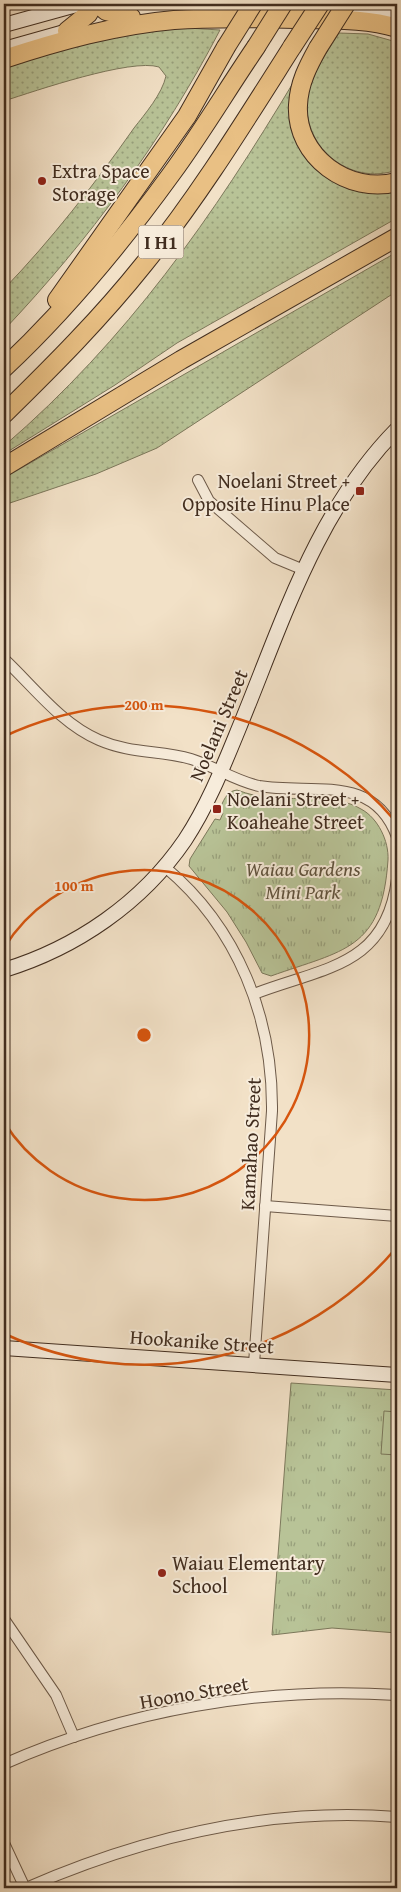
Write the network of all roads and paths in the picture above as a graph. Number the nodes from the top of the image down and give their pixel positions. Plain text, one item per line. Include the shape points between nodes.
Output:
1 (80, 4) edge
2 (94, 4) edge
3 (98, 4) edge
4 (253, 4) edge
5 (283, 4) edge
6 (320, 4) edge
7 (346, 4) edge
8 (397, 11) edge
9 (131, 17) junction
10 (4, 25) edge
11 (397, 28) edge
12 (67, 31) junction
13 (4, 49) edge
14 (4, 59) edge
15 (397, 182) edge
16 (397, 237) edge
17 (21, 351) junction
18 (4, 368) edge
19 (4, 414) edge
20 (397, 430) edge
21 (4, 467) edge
22 (198, 480) dead end
23 (304, 570) junction
24 (4, 659) edge
25 (222, 771) junction
26 (397, 837) edge
27 (165, 866) junction
28 (397, 878) edge
29 (4, 970) edge
30 (254, 994) junction
31 (265, 1206) junction
32 (397, 1216) edge
33 (4, 1348) edge
34 (254, 1364) junction
35 (397, 1375) edge
36 (4, 1619) edge
37 (397, 1695) edge
38 (74, 1737) junction
39 (4, 1764) edge
40 (397, 1817) edge
41 (4, 1843) edge
42 (26, 1888) edge

1 - 10 street
2 - 12 highway via 88,14
3 - 9 highway via 106,11
4 - 17 highway, bridge via 186,116
5 - 17 highway, I H1, bridge via 172,172 120,241
6 - 19 highway, I H1, bridge via 242,128 145,264 77,343
7 - 15 highway, bridge via 302,78 298,105 301,128 312,151 330,170 343,178 371,185
8 - 9 street via 257,8
9 - 12 street
11 - 14 highway via 361,20 172,20 61,41
12 - 13 street
16 - 21 highway via 181,360
17 - 18 highway, I H1
20 - 23 street, Noelani Street via 344,494
22 - 23 street via 208,501 276,558
23 - 25 street, Noelani Street
24 - 25 street via 85,734 124,749 183,757
25 - 26 street via 256,785 339,790 360,795 382,810
25 - 27 street, Noelani Street via 201,814
27 - 29 street, Noelani Street via 134,898 96,927 45,955
27 - 30 street, Kamahao Street via 219,926
28 - 30 street via 392,910 366,947 338,964
30 - 31 street, Kamahao Street via 266,1040 271,1077 272,1112
31 - 32 street
31 - 34 street, Kamahao Street
33 - 34 street, Hookanike Street
34 - 35 street, Hookanike Street
36 - 38 street via 56,1695
37 - 38 street, Hoono Street via 310,1694 233,1701 151,1716
38 - 39 street, Hoono Street
40 - 42 street via 307,1817 201,1830 129,1848
41 - 42 street

